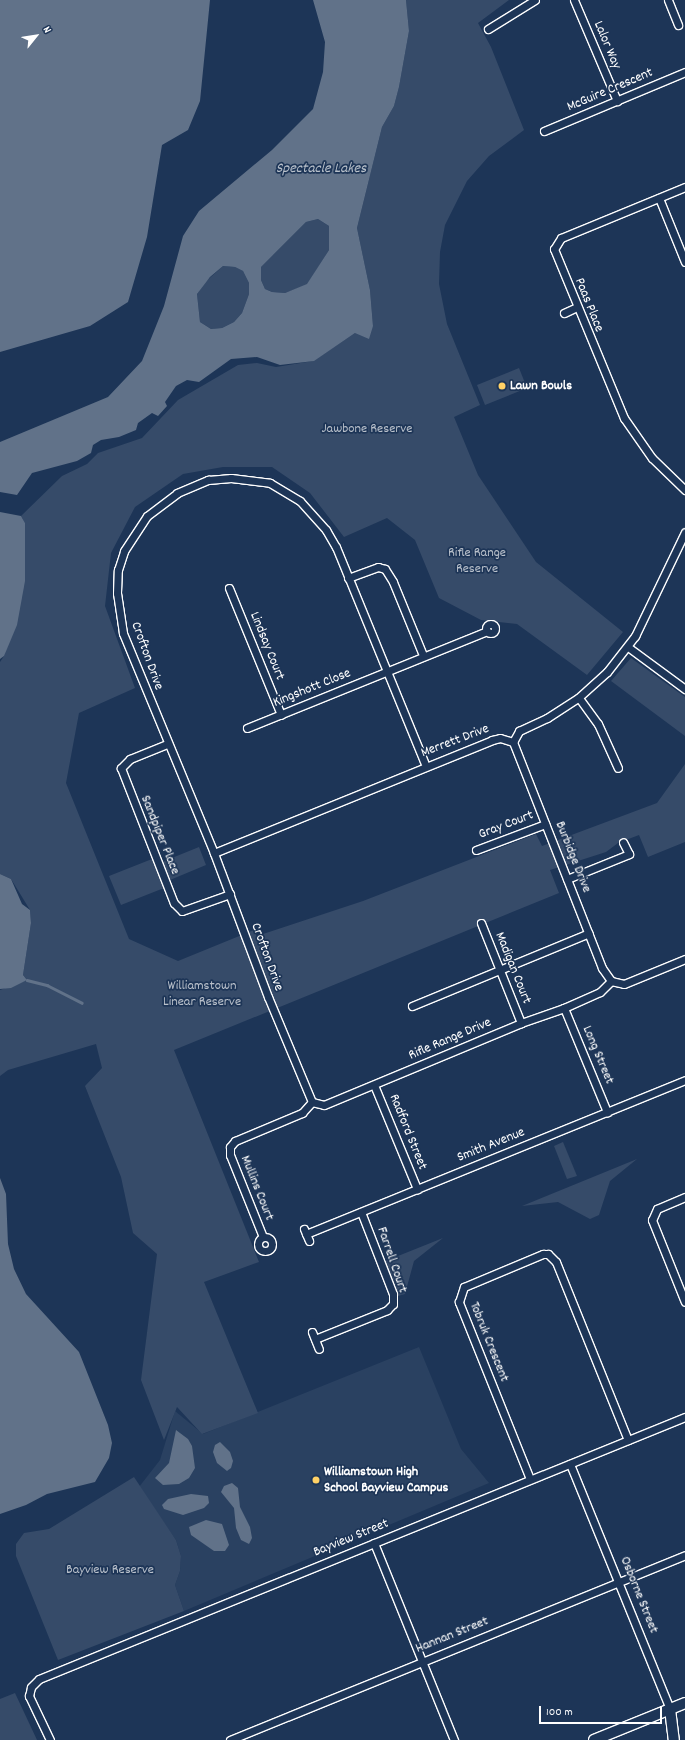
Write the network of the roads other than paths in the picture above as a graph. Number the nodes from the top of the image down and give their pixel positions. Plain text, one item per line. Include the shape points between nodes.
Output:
1 (535, 0) edge
2 (574, 0) edge
3 (668, 0) edge
4 (678, 25) dead end
5 (488, 30) dead end
6 (685, 72) edge
7 (616, 101) junction
8 (544, 131) dead end
9 (685, 187) edge
10 (659, 198) junction
11 (685, 262) edge
12 (577, 307) junction
13 (564, 313) dead end
14 (685, 490) edge
15 (685, 532) edge
16 (348, 578) junction
17 (228, 588) dead end
18 (487, 631) dead end
19 (628, 647) junction
20 (423, 655) junction
21 (386, 672) junction
22 (685, 688) edge
23 (579, 698) junction
24 (281, 715) junction
25 (247, 728) dead end
26 (513, 742) junction
27 (167, 744) junction
28 (426, 766) junction
29 (618, 768) dead end
30 (545, 824) junction
31 (623, 842) dead end
32 (476, 850) dead end
33 (214, 853) junction
34 (568, 879) junction
35 (230, 894) junction
36 (481, 923) dead end
37 (589, 933) junction
38 (685, 959) edge
39 (500, 970) junction
40 (611, 981) junction
41 (412, 1006) dead end
42 (564, 1008) junction
43 (521, 1023) junction
44 (685, 1080) edge
45 (374, 1085) junction
46 (312, 1102) junction
47 (607, 1112) junction
48 (417, 1189) junction
49 (685, 1196) edge
50 (360, 1212) junction
51 (306, 1235) dead end
52 (263, 1237) dead end
53 (685, 1302) edge
54 (312, 1332) dead end
55 (315, 1339) junction
56 (319, 1349) dead end
57 (685, 1417) edge
58 (628, 1440) junction
59 (570, 1464) junction
60 (530, 1479) junction
61 (374, 1543) junction
62 (685, 1555) edge
63 (619, 1582) junction
64 (422, 1661) junction
65 (685, 1703) edge
66 (670, 1709) junction
67 (50, 1740) edge
68 (230, 1740) edge
69 (454, 1740) edge
70 (594, 1740) edge
71 (674, 1740) edge

1 - 5 street
2 - 7 street, Lalor Way
3 - 4 street
6 - 7 street, McGuire Crescent
7 - 8 street, McGuire Crescent
9 - 10 street, Paas Place
10 - 11 street
10 - 12 street, Paas Place via 561,238 556,243 554,254
12 - 13 street
12 - 14 street, Paas Place via 624,418 652,458
15 - 19 street
16 - 20 street via 379,567 385,569 395,585
16 - 21 street, Crofton Drive
16 - 27 street, Crofton Drive via 336,547 313,514 285,490 270,483 231,478 208,480 176,493 146,516 124,550 118,570 118,600 123,633
17 - 24 street, Lindsay Court
18 - 20 street, Kingshott Close via 445,650
19 - 22 street
19 - 23 street via 607,672
20 - 21 street, Kingshott Close
21 - 24 street, Kingshott Close
21 - 28 street, Crofton Drive
23 - 26 street via 520,731
23 - 29 street via 598,724
24 - 25 street, Kingshott Close
26 - 28 street, Merrett Drive via 500,738 492,740
26 - 30 street, Burbidge Drive
27 - 33 street, Crofton Drive
27 - 35 street, Sandpiper Place via 130,759 121,768 174,903 182,911
28 - 33 street, Merrett Drive
30 - 32 street, Gray Court
30 - 34 street, Burbidge Drive
31 - 34 street via 628,854
33 - 35 street, Crofton Drive
34 - 37 street, Burbidge Drive
35 - 46 street, Crofton Drive via 268,997
36 - 39 street, Madigan Court
37 - 39 street
37 - 40 street, Burbidge Drive via 602,968
38 - 40 street via 624,984
39 - 41 street
39 - 43 street, Madigan Court
40 - 42 street, Rifle Range Drive via 600,992
42 - 43 street, Rifle Range Drive
42 - 47 street, Long Street
43 - 45 street, Rifle Range Drive
44 - 47 street, Smith Avenue
45 - 46 street, Rifle Range Drive via 324,1105
45 - 48 street, Radford Street
46 - 52 street, Mullins Court via 302,1113 239,1139 230,1149 231,1160
47 - 48 street, Smith Avenue
48 - 50 street, Smith Avenue
49 - 53 street via 657,1209 652,1220
50 - 51 street, Smith Avenue
50 - 55 street, Farrell Court via 393,1294 393,1304 387,1310
54 - 55 street
55 - 56 street
57 - 58 street, Bayview Street
58 - 59 street, Bayview Street
58 - 60 street, Tobruk Crescent via 556,1262 548,1254 543,1254 464,1287 459,1294 459,1302
59 - 60 street, Bayview Street
59 - 63 street, Osborne Street
60 - 61 street, Bayview Street
61 - 64 street
61 - 67 street, Bayview Street via 42,1678 30,1687 31,1700
62 - 63 street, Hannan Street
63 - 64 street, Hannan Street
63 - 66 street, Osborne Street
64 - 68 street, Hannan Street
64 - 69 street
65 - 66 street
66 - 70 street
66 - 71 street, Osborne Street

